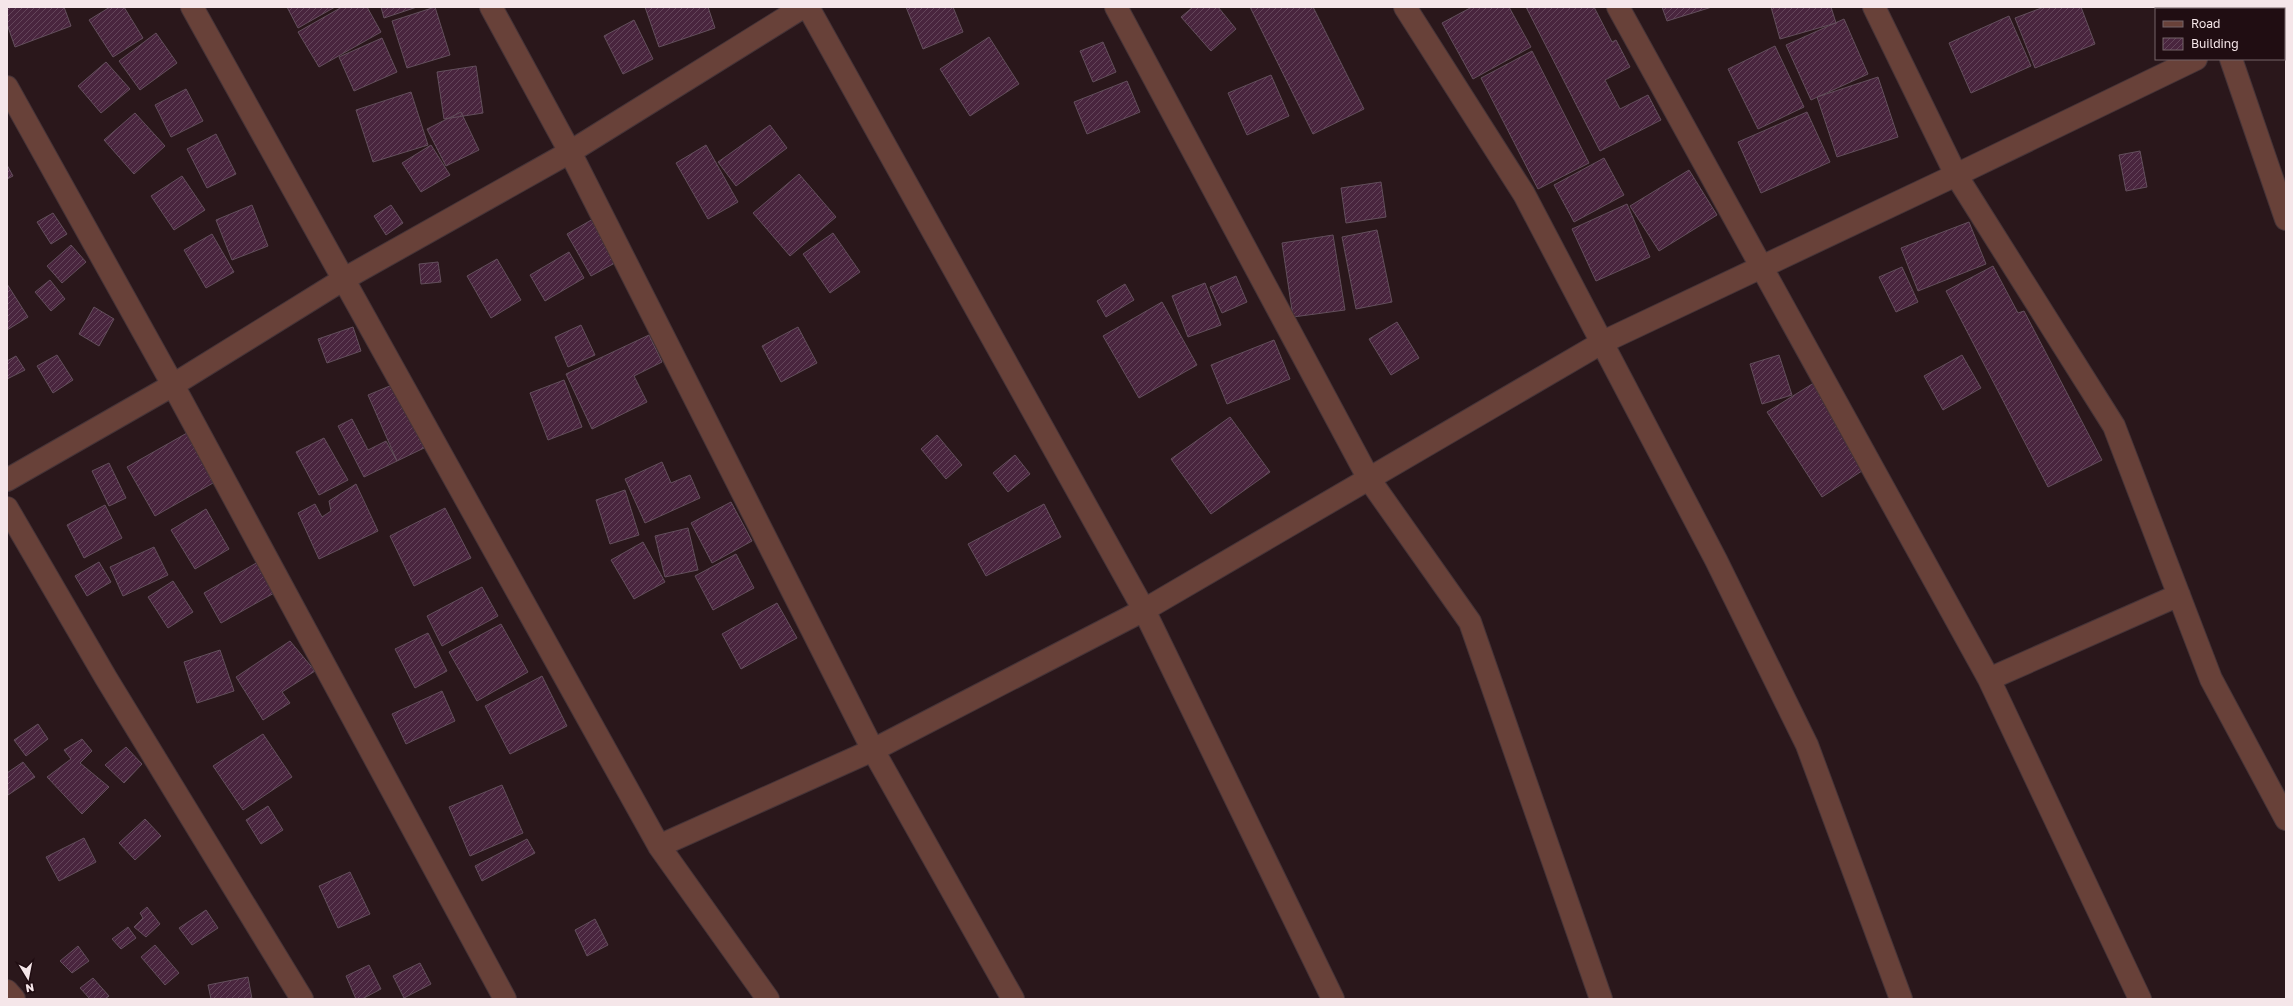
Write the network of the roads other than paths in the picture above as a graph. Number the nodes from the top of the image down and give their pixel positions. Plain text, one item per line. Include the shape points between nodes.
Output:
1 (192, 7) edge
2 (490, 7) edge
3 (803, 7) edge
4 (808, 7) edge
5 (1116, 7) edge
6 (1405, 7) edge
7 (1618, 7) edge
8 (1874, 7) edge
9 (2194, 60) edge
10 (2231, 60) edge
11 (7, 87) edge
12 (570, 152) junction
13 (1956, 174) junction
14 (2286, 219) edge
15 (1761, 269) junction
16 (344, 279) junction
17 (1603, 342) junction
18 (173, 385) junction
19 (1369, 479) junction
20 (7, 480) edge
21 (7, 508) edge
22 (2179, 595) junction
23 (1144, 610) junction
24 (1989, 679) junction
25 (873, 750) junction
26 (2286, 819) edge
27 (659, 846) junction
28 (7, 991) edge
29 (14, 999) edge
30 (302, 999) edge
31 (505, 999) edge
32 (768, 999) edge
33 (1013, 999) edge
34 (1333, 999) edge
35 (1601, 999) edge
36 (1902, 999) edge
37 (2140, 999) edge

1 - 16 street
2 - 12 street
3 - 12 street
4 - 23 street
5 - 19 street
6 - 17 street via 1524,194
7 - 15 street
8 - 13 street
9 - 13 street
10 - 14 street
11 - 18 street
12 - 16 street
12 - 25 street
13 - 15 street
13 - 22 street via 2114,426
15 - 17 street
15 - 24 street
16 - 18 street
16 - 27 street
17 - 19 street
17 - 36 street via 1716,560 1807,745
18 - 20 street
18 - 31 street
19 - 23 street
19 - 35 street via 1470,622
21 - 30 street via 106,678
22 - 24 street
22 - 26 street via 2211,679
23 - 25 street
23 - 34 street
24 - 37 street
25 - 27 street
25 - 33 street
27 - 32 street
28 - 29 street

